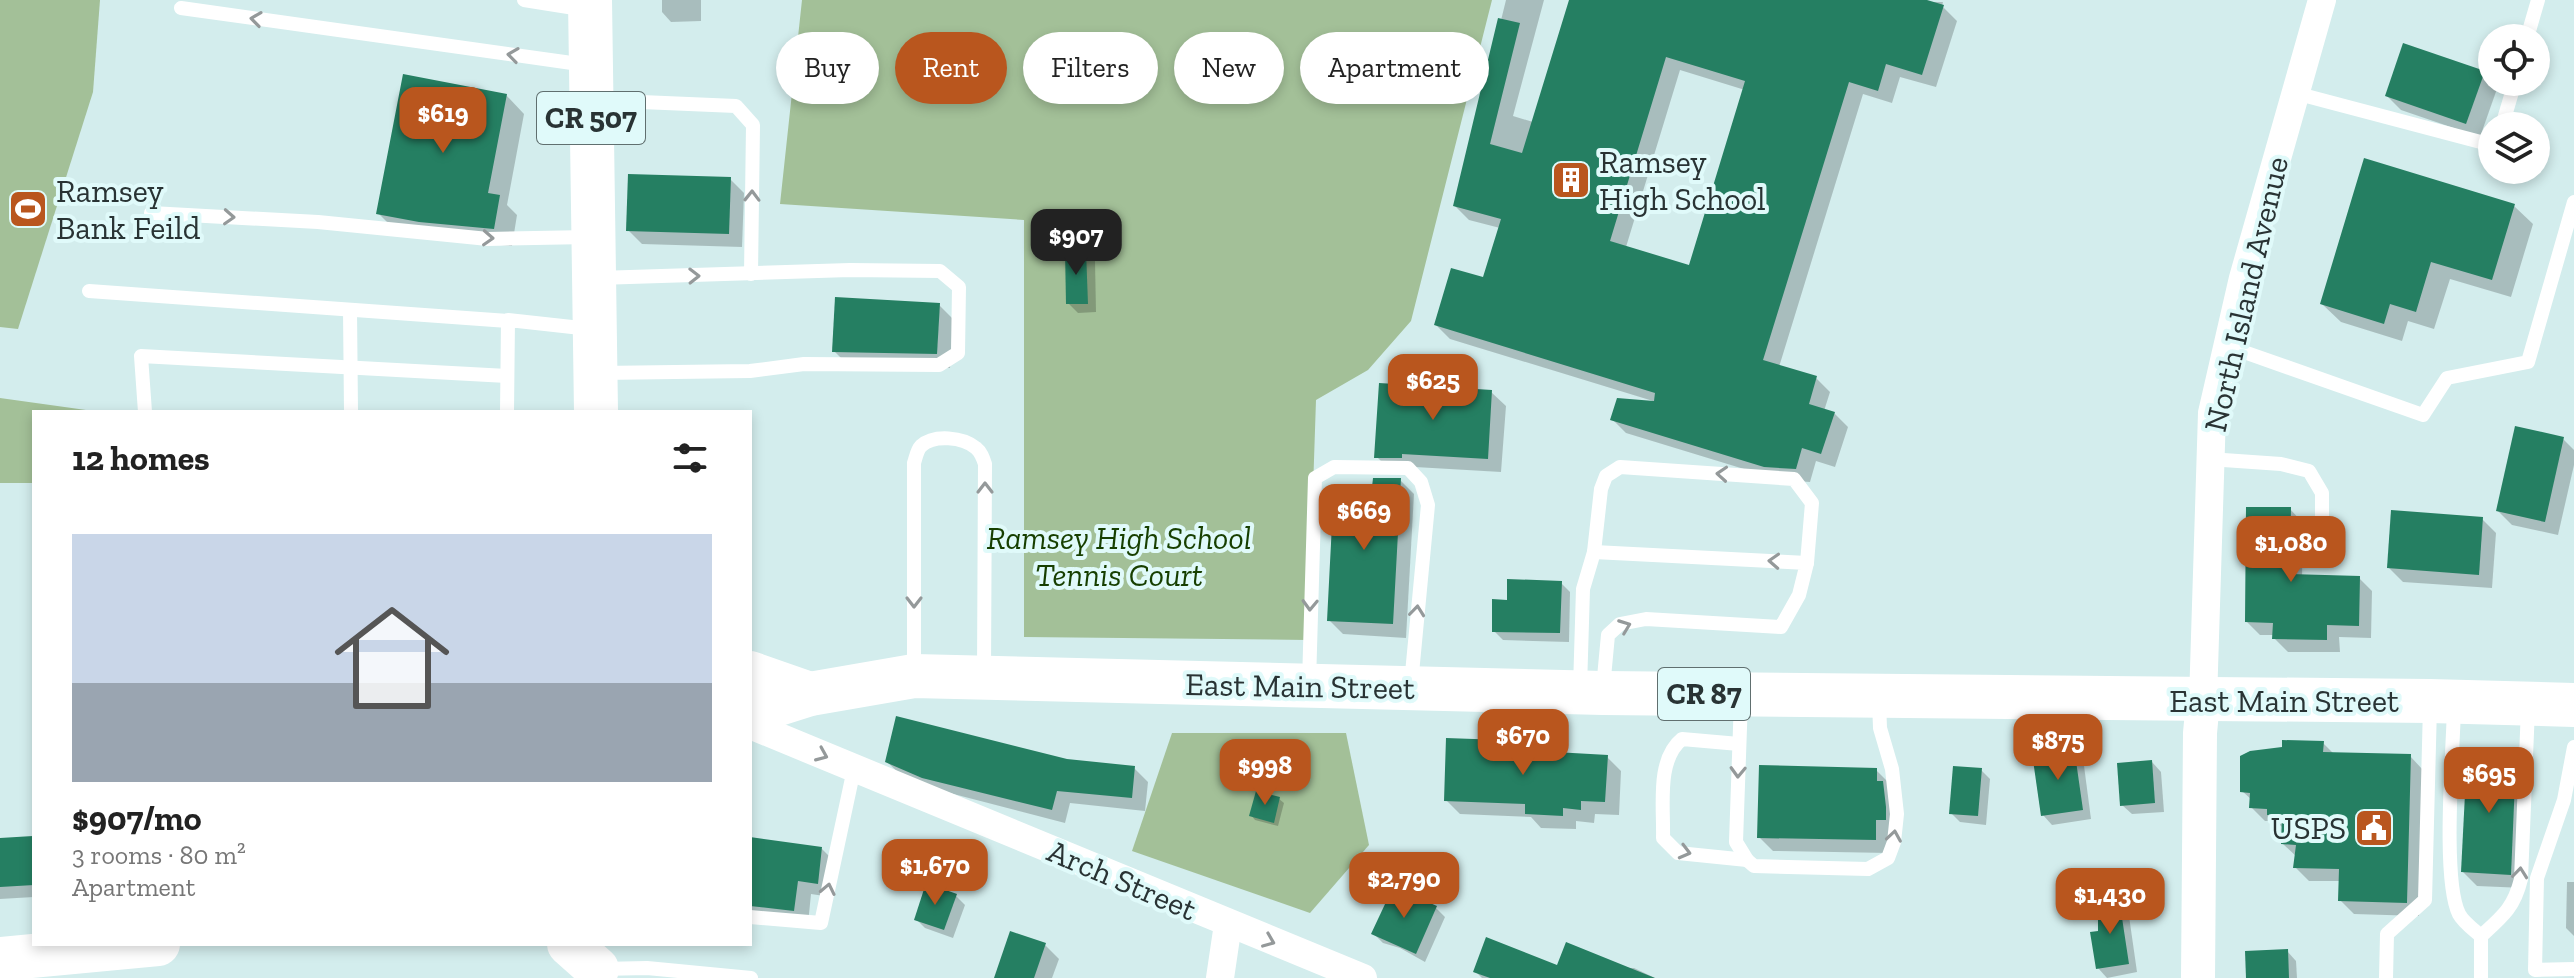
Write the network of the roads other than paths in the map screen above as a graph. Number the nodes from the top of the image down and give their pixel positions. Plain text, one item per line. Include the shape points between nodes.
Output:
1 (524, 0) edge
2 (2322, 0) edge
3 (2538, 0) edge
4 (590, 6) edge
5 (181, 8) dead end
6 (2531, 24) edge
7 (591, 83) junction
8 (2295, 93) junction
9 (2478, 141) edge
10 (2574, 202) edge
11 (151, 213) dead end
12 (593, 258) junction
13 (751, 274) junction
14 (89, 291) dead end
15 (350, 310) junction
16 (508, 321) junction
17 (594, 329) junction
18 (2227, 346) junction
19 (351, 368) junction
20 (507, 376) junction
21 (595, 392) edge
22 (145, 410) edge
23 (351, 410) edge
24 (507, 410) edge
25 (2209, 459) junction
26 (1594, 552) junction
27 (2322, 561) dead end
28 (1807, 563) junction
29 (752, 674) edge
30 (914, 676) junction
31 (984, 678) junction
32 (1309, 686) junction
33 (1411, 688) junction
34 (1592, 692) junction
35 (810, 694) junction
36 (1741, 694) junction
37 (1879, 696) junction
38 (2203, 701) junction
39 (2442, 702) junction
40 (2528, 704) junction
41 (2574, 705) edge
42 (752, 712) edge
43 (752, 726) edge
44 (1739, 744) junction
45 (2574, 747) edge
46 (854, 769) junction
47 (1747, 860) junction
48 (752, 917) edge
49 (1228, 924) junction
50 (2481, 936) junction
51 (137, 946) edge
52 (0, 959) edge
53 (590, 959) edge
54 (2574, 969) edge
55 (751, 978) edge
56 (1220, 978) edge
57 (1363, 978) edge
58 (2198, 978) edge
59 (2386, 978) edge
60 (2481, 978) edge

1 - 4 lane
2 - 8 street, North Island Avenue
3 - 6 lane
4 - 7 main road, CR 507
7 -> 5 lane
7 - 12 main road, CR 507
13 -> 7 lane via 753,125 736,106
8 - 9 lane
8 - 18 street, North Island Avenue
10 - 18 lane via 2528,362 2447,378 2423,415
11 -> 12 lane via 488,239
12 -> 13 lane
12 - 17 main road, CR 507
13 - 21 lane via 940,271 959,287 958,353 939,365 804,364
14 - 15 lane
15 - 16 lane
15 - 19 lane
16 - 17 lane
16 - 20 lane
17 - 21 main road, CR 507
18 - 25 street, North Island Avenue via 2212,413
19 - 20 lane
19 - 22 lane via 141,356
19 - 23 lane
20 - 24 lane
25 - 27 lane via 2309,471 2322,493
25 - 38 street, North Island Avenue
28 -> 26 lane
28 -> 26 lane via 1812,503 1794,479 1620,467 1606,476 1601,489
26 - 34 lane via 1583,589
34 -> 28 lane via 1608,635 1620,624 1646,619 1781,627 1799,595
29 - 35 main road
30 - 31 main road, East Main Street / CR 87
31 -> 30 lane via 985,464 979,449 948,438 919,448 914,463
30 - 35 main road, East Main Street / CR 87
31 - 32 main road, East Main Street / CR 87
32 - 33 main road, East Main Street / CR 87
33 -> 32 lane via 1428,505 1421,482 1408,468 1334,467 1315,478
33 - 34 main road, East Main Street / CR 87
34 - 36 main road, East Main Street / CR 87
35 - 42 main road, East Main Street
36 - 37 main road, East Main Street / CR 87
36 - 44 lane
37 - 38 main road, East Main Street / CR 87
47 -> 37 lane via 1754,866 1868,869 1888,858 1897,814
38 - 39 main road, East Main Street / CR 87
38 - 58 street, North Island Avenue
39 - 40 main road, East Main Street / CR 87
39 - 50 lane via 2453,891 2459,915
39 - 59 lane via 2425,900 2387,934
40 - 41 main road, East Main Street / CR 87
50 -> 40 lane via 2516,899 2521,879
43 -> 46 street, Arch Street
44 -> 47 lane via 1736,842
44 -> 47 lane via 1682,739 1674,746 1665,773 1663,838 1678,853
45 - 54 lane via 2564,800 2537,878 2535,970
48 -> 46 lane via 821,923
46 - 49 street, Arch Street
49 - 56 street
49 -> 57 street, Arch Street
50 - 60 lane
51 - 52 main road
53 - 55 lane

